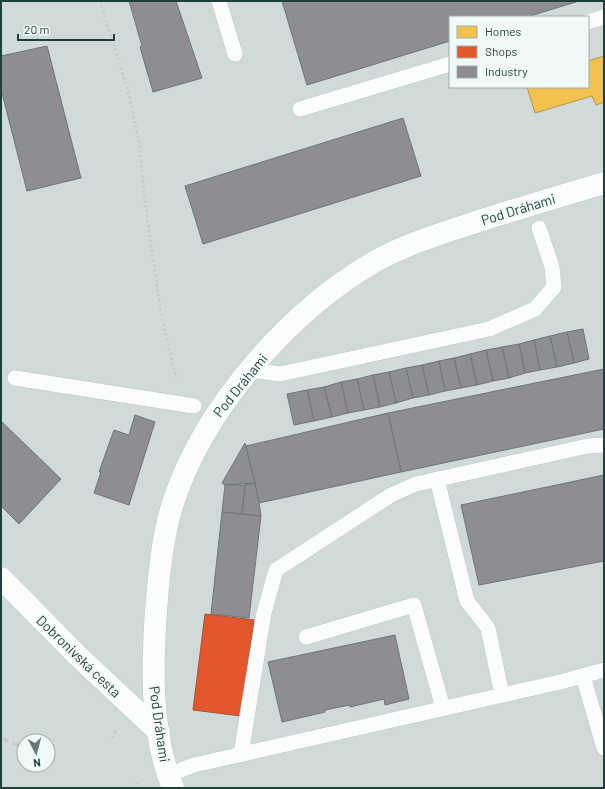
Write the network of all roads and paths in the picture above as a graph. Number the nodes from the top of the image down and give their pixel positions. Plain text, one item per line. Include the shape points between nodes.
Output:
1 (100, 1) edge
2 (219, 1) edge
3 (604, 17) edge
4 (589, 22) edge
5 (235, 54) dead end
6 (449, 64) edge
7 (300, 109) dead end
8 (604, 183) edge
9 (539, 228) dead end
10 (250, 370) junction
11 (15, 378) dead end
12 (194, 406) joint
13 (604, 445) edge
14 (437, 479) junction
15 (1, 578) edge
16 (306, 638) dead end
17 (604, 670) edge
18 (583, 676) junction
19 (502, 695) junction
20 (443, 708) junction
21 (159, 732) junction
22 (604, 748) edge
23 (241, 754) junction
24 (136, 782) dead end
25 (170, 782) edge
26 (139, 788) edge

1 - 12 path via 129,94 139,142 161,314 177,383
2 - 5 lane
3 - 4 lane
6 - 7 lane
8 - 10 street, Pod Dráhami via 426,238 374,262 334,289 299,319
9 - 10 lane via 552,267 554,287 535,309 488,328 280,374
10 - 21 street, Pod Dráhami via 208,425 174,498 165,536 156,617 154,695
11 - 12 lane
13 - 14 lane via 588,446
14 - 19 lane via 467,601 488,628
14 - 23 lane via 416,484 391,495 276,570 264,613
15 - 21 street, Dobronivská cesta via 78,656
16 - 20 lane via 414,605
17 - 18 lane
18 - 19 lane
18 - 22 lane
19 - 20 lane
20 - 23 lane
21 - 25 street, Pod Dráhami
23 - 25 lane via 194,765
24 - 26 path

